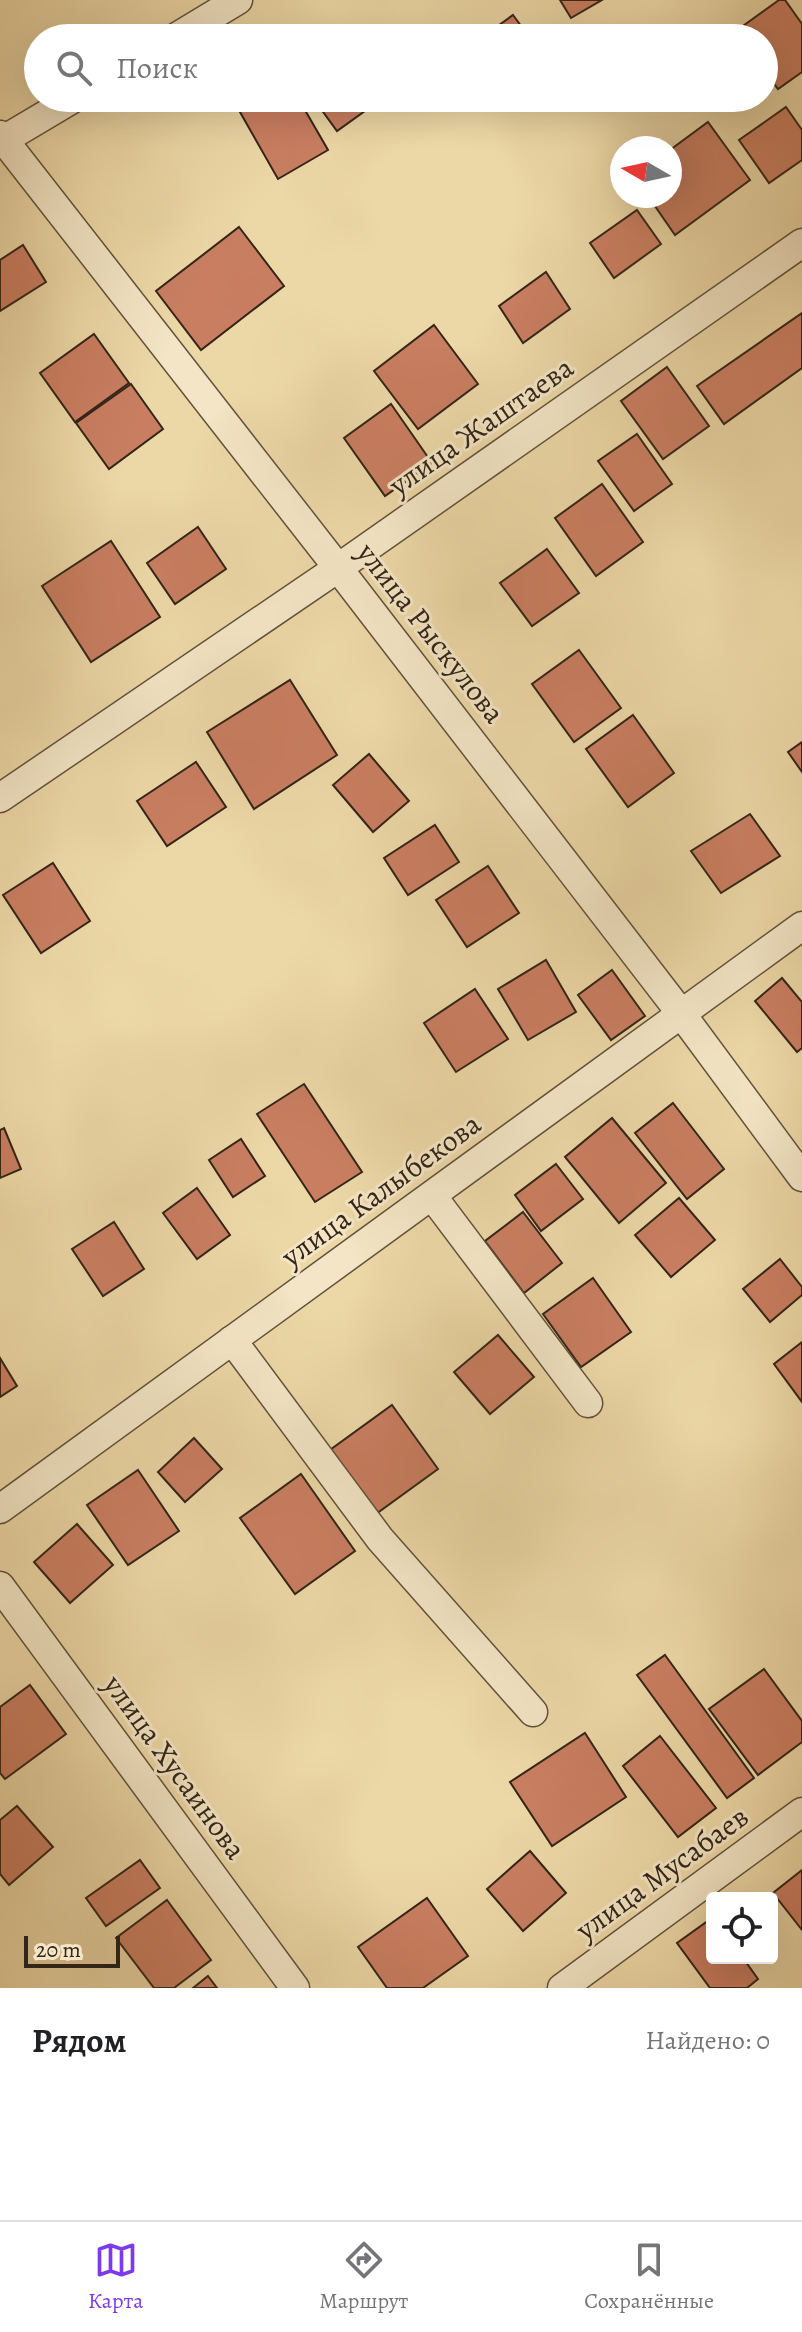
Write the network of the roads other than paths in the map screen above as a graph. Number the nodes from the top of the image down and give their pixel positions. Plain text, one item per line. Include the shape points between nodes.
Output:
1 (238, 0) edge
2 (198, 24) edge
3 (49, 112) edge
4 (1, 139) edge
5 (802, 243) edge
6 (338, 568) junction
7 (0, 798) edge
8 (802, 926) edge
9 (680, 1012) junction
10 (802, 1177) edge
11 (433, 1197) junction
12 (232, 1340) junction
13 (588, 1403) dead end
14 (0, 1509) edge
15 (0, 1586) edge
16 (533, 1712) dead end
17 (802, 1812) edge
18 (295, 1988) edge
19 (562, 1988) edge

1 - 2 street
3 - 4 street
4 - 6 street, улица Рыскулова
5 - 6 street, улица Жаштаева
6 - 7 street, улица Жаштаева
6 - 9 street, улица Рыскулова
8 - 9 street, улица Калыбекова
9 - 10 street, улица Рыскулова
9 - 11 street, улица Калыбекова
11 - 12 street, улица Калыбекова
11 - 13 street
12 - 14 street, улица Калыбекова
12 - 16 street via 380,1539
15 - 18 street, улица Хусаинова
17 - 19 street, улица Мусабаев

